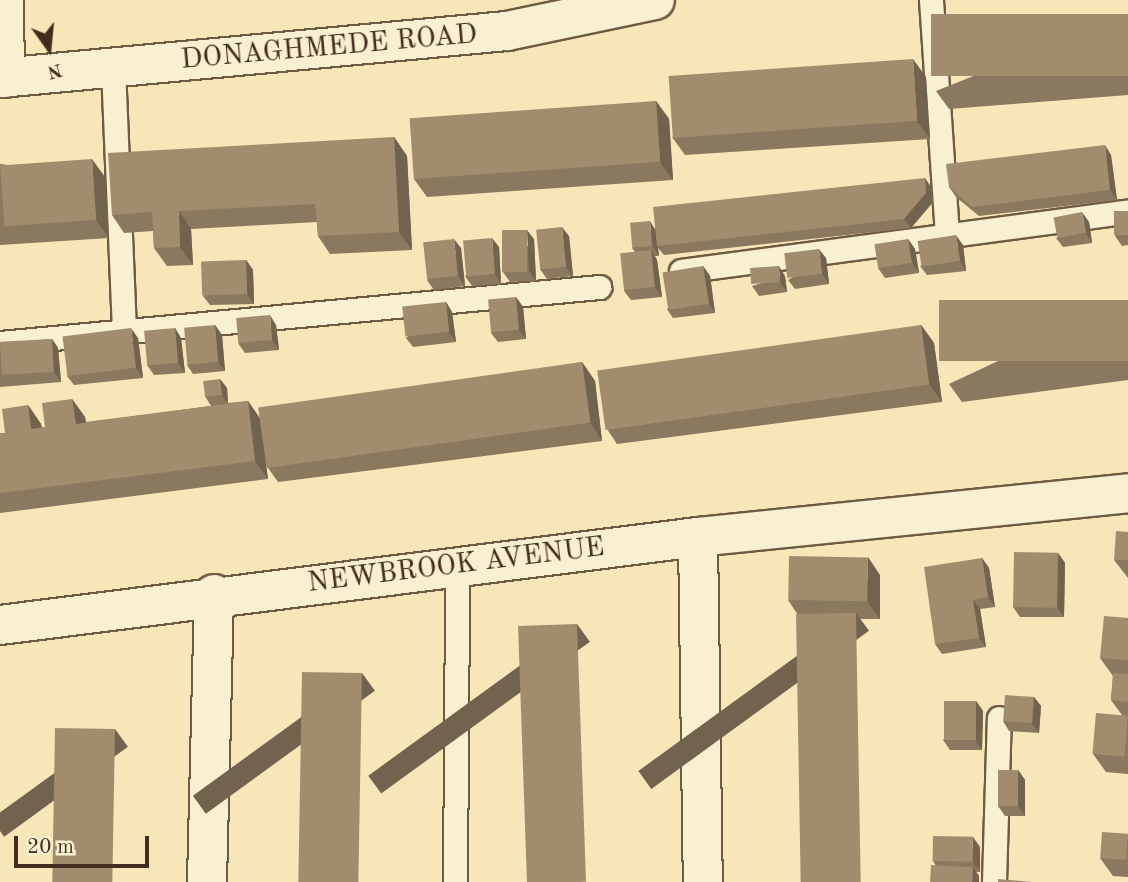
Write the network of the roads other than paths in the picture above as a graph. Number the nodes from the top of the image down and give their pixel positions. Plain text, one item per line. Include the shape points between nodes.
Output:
1 (4, 0) edge
2 (655, 0) edge
3 (931, 0) edge
4 (506, 16) edge
5 (113, 68) junction
6 (3, 78) edge
7 (1128, 211) edge
8 (947, 234) junction
9 (681, 271) edge
10 (599, 287) dead end
11 (124, 332) junction
12 (0, 343) edge
13 (1128, 492) edge
14 (698, 537) junction
15 (457, 566) junction
16 (214, 594) junction
17 (0, 625) edge
18 (999, 718) dead end
19 (207, 882) edge
20 (455, 882) edge
21 (703, 882) edge
22 (994, 882) edge

1 - 6 street
2 - 4 street, DONAGHMEDE ROAD
3 - 8 lane
4 - 5 street, DONAGHMEDE ROAD
5 - 6 street, DONAGHMEDE ROAD
5 - 11 lane
7 - 8 lane
8 - 9 lane
10 - 11 lane
11 - 12 lane
13 - 14 street, NEWBROOK AVENUE
14 - 15 street, NEWBROOK AVENUE
14 - 21 street
15 - 16 street, NEWBROOK AVENUE
15 - 20 lane
16 - 17 street, NEWBROOK AVENUE
16 - 19 street
18 - 22 lane

